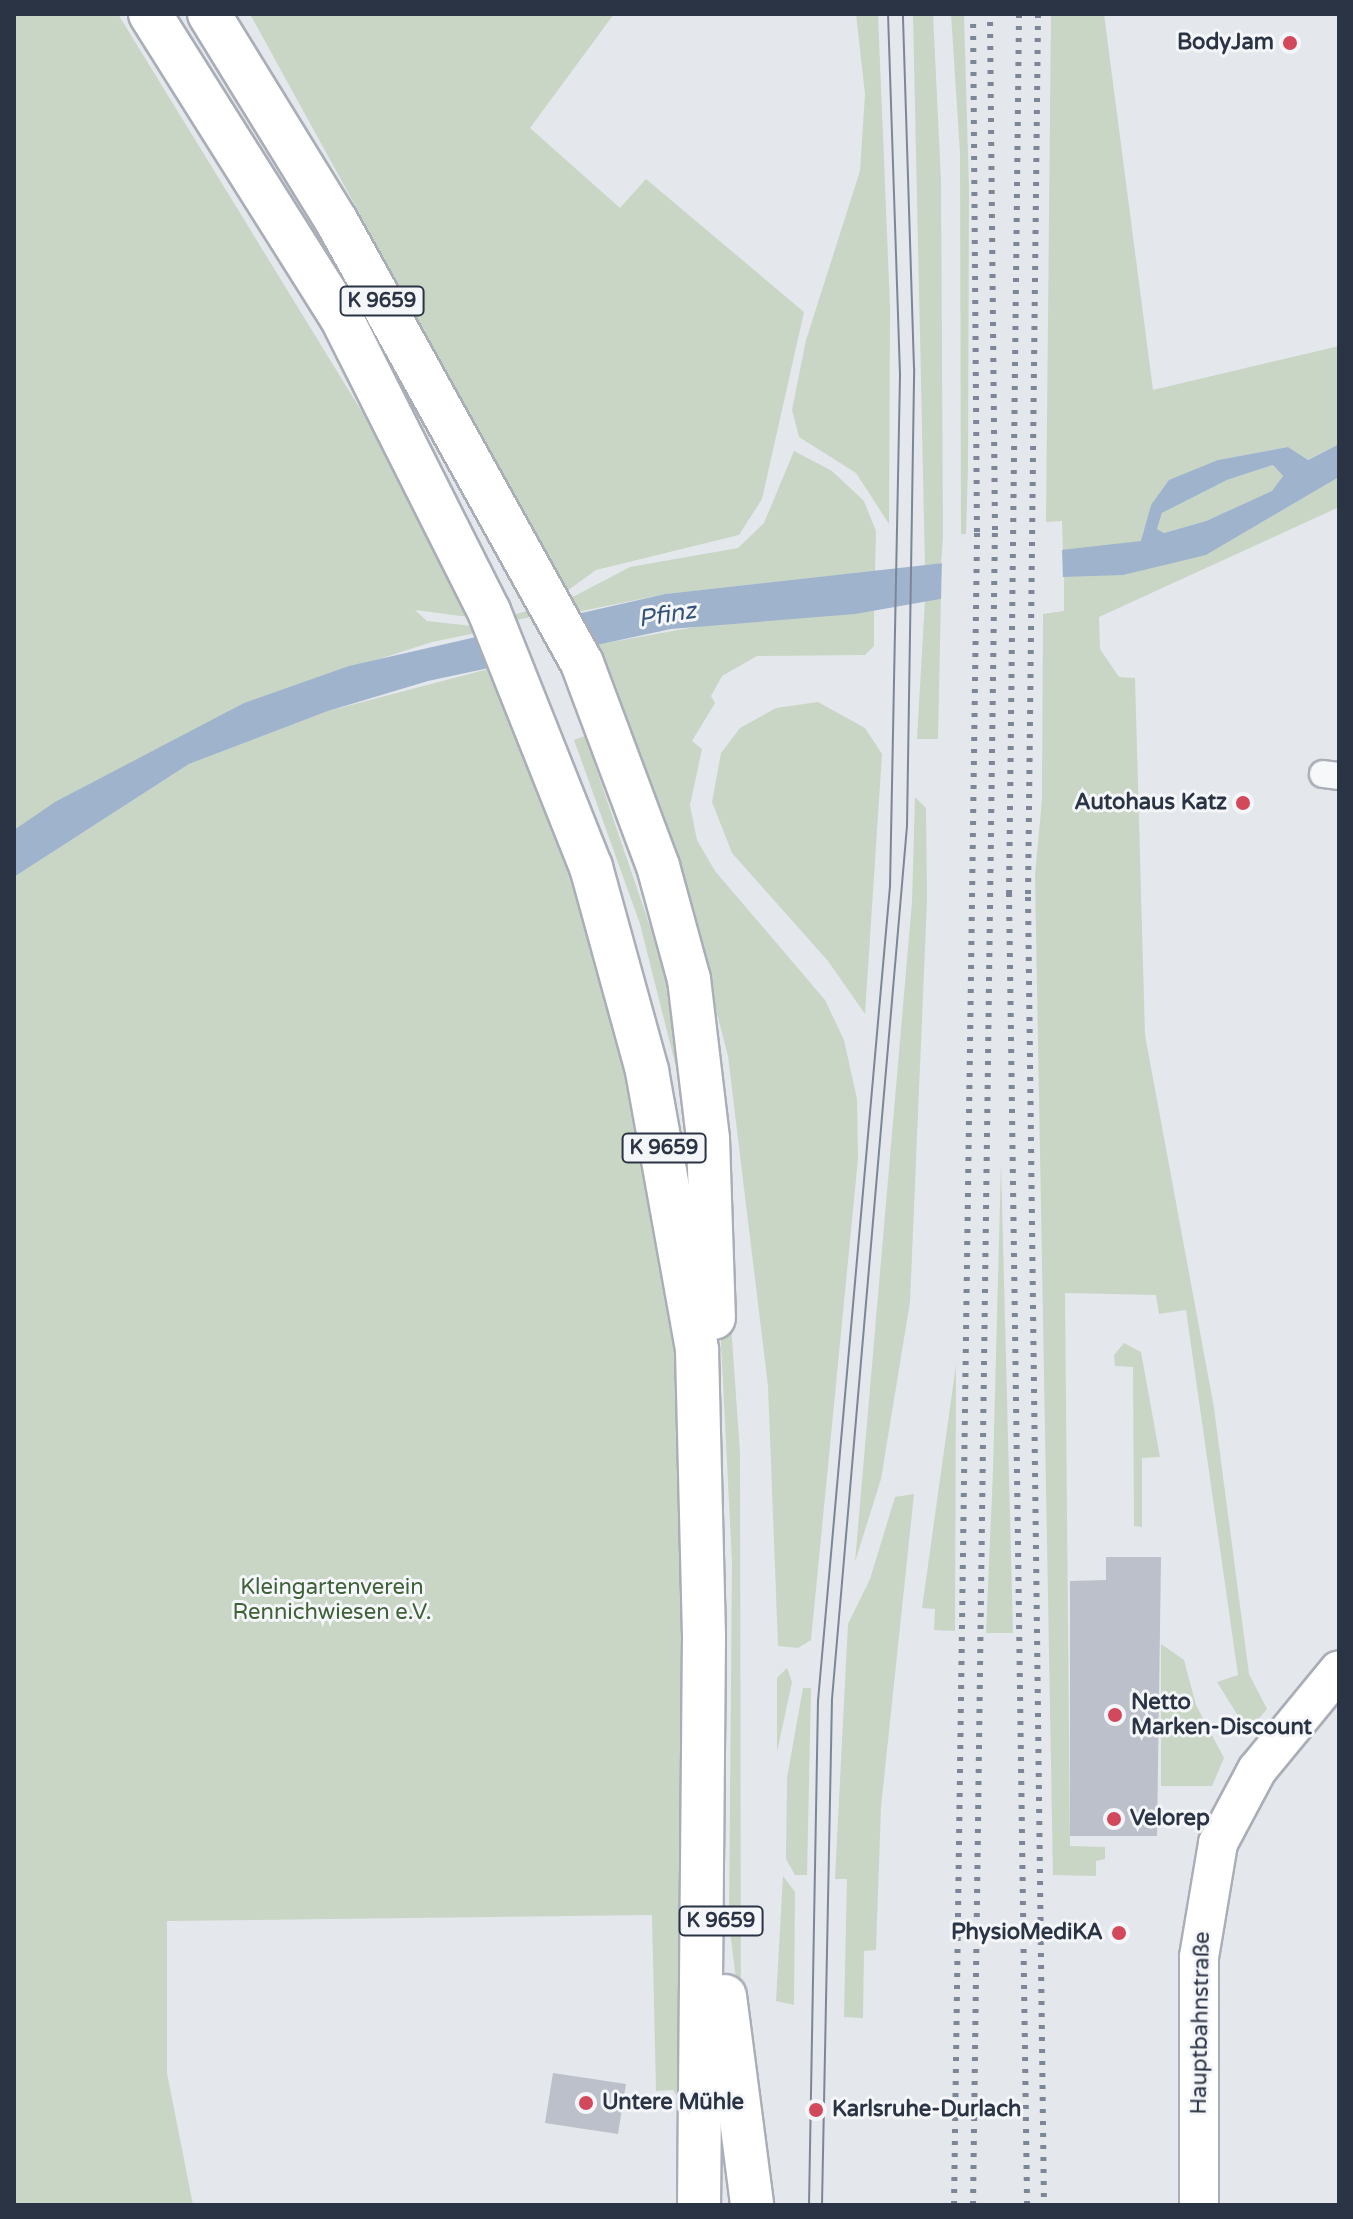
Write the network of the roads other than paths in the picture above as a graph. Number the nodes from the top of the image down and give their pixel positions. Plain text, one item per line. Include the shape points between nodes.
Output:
1 (150, 14) edge
2 (209, 14) edge
3 (546, 744) junction
4 (618, 761) junction
5 (1339, 1670) edge
6 (703, 2197) edge
7 (752, 2205) edge
8 (1199, 2205) edge

1 - 3 main road, K 9659 via 341,317 489,611
2 - 4 main road, K 9659 via 337,222 546,594 582,663
3 - 4 main road via 558,721 577,716
3 - 6 main road, K 9659 via 591,867 647,1071 697,1350 704,1636
4 - 7 main road, K 9659 via 682,947 704,1086 722,1509 722,1965
5 - 8 street, Hauptbahnstraße via 1257,1770 1218,1843 1199,1957

